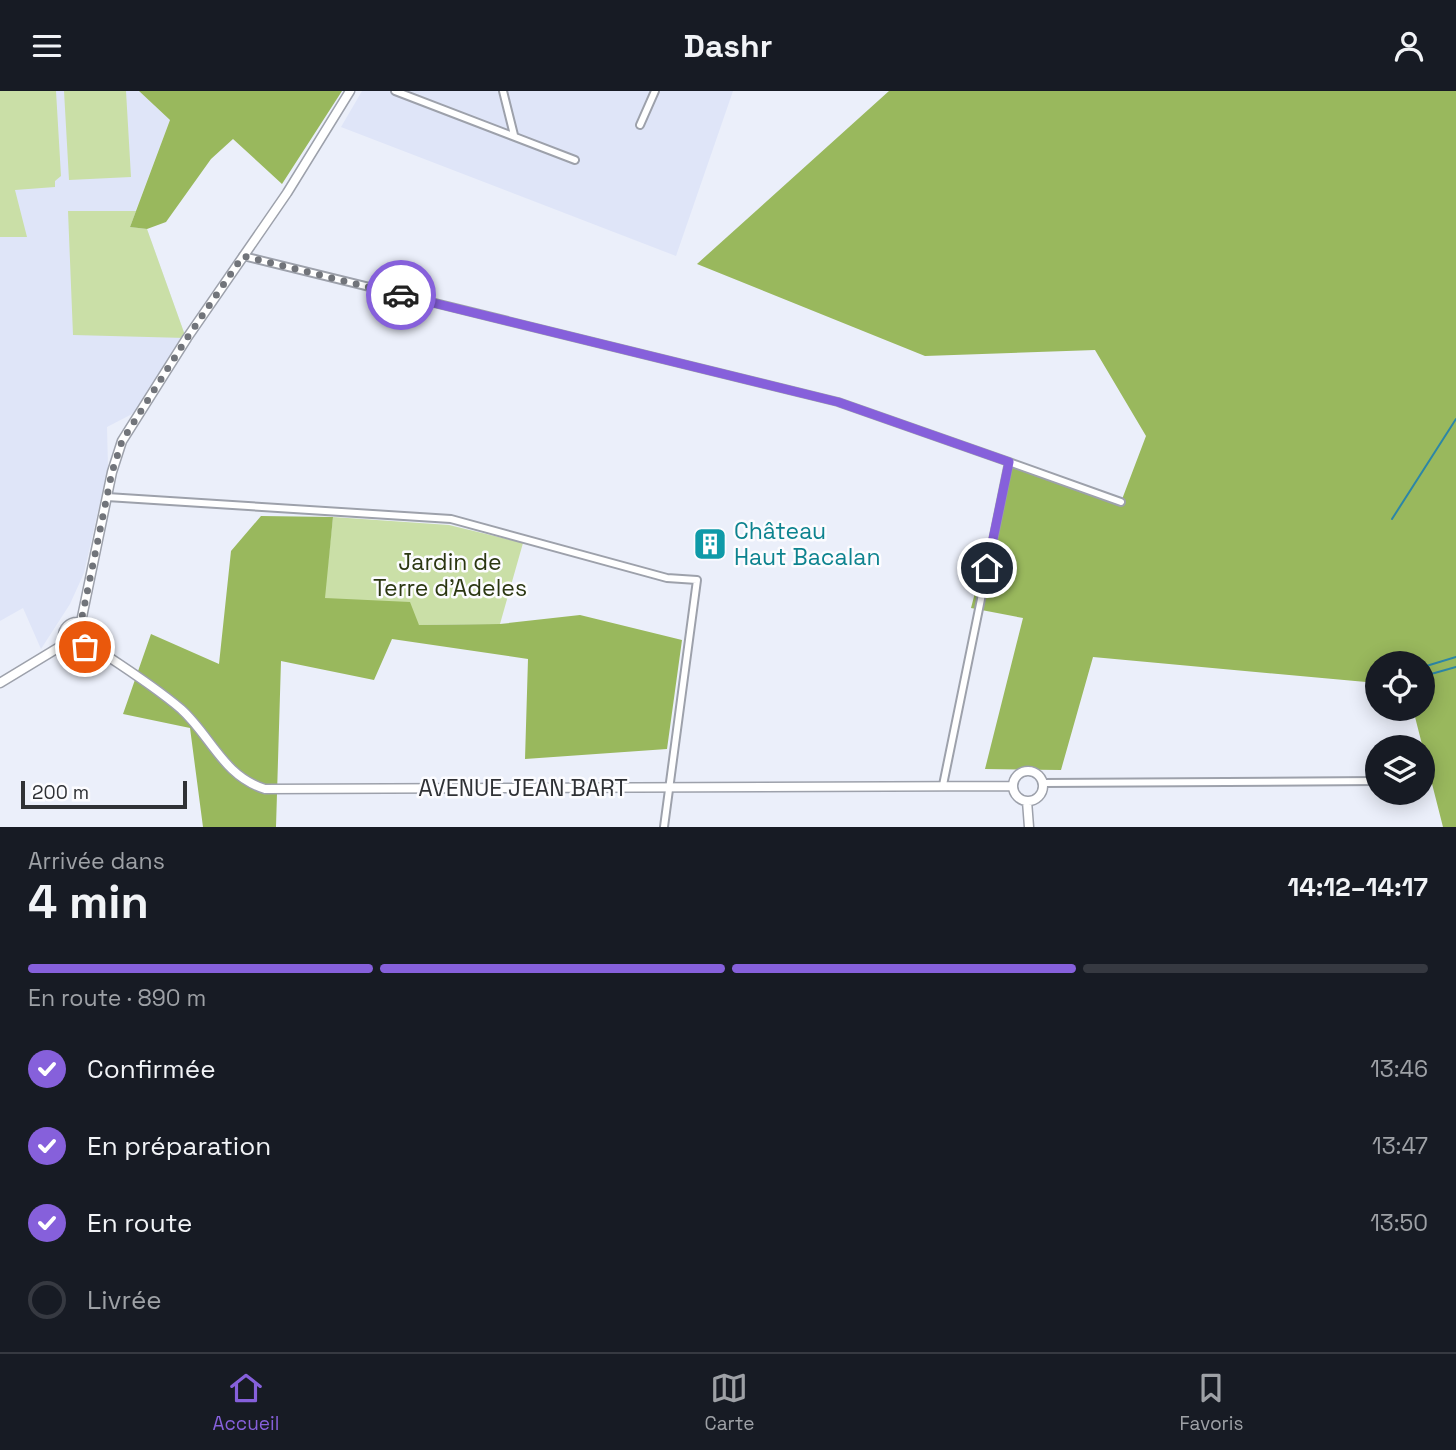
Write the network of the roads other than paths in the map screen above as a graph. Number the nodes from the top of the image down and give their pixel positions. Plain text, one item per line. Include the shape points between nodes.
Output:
1 (350, 91) edge
2 (395, 91) edge
3 (503, 91) edge
4 (655, 91) edge
5 (640, 125) dead end
6 (514, 135) junction
7 (575, 160) dead end
8 (243, 256) junction
9 (1009, 462) junction
10 (107, 497) junction
11 (1121, 502) dead end
12 (81, 622) junction
13 (66, 643) junction
14 (89, 644) junction
15 (0, 683) edge
16 (1365, 781) edge
17 (1043, 783) junction
18 (943, 786) junction
19 (1013, 786) junction
20 (670, 787) junction
21 (1027, 801) junction
22 (664, 827) edge
23 (1028, 827) edge

1 - 8 street
2 - 6 street
3 - 6 street
4 - 5 street
6 - 7 street
8 - 9 street via 838,402
8 - 10 street via 129,428
9 - 11 street
9 - 18 street
10 - 12 street
10 - 20 street via 451,519 667,578 697,580
12 - 13 street via 67,626 63,634
12 - 14 street via 90,631
13 - 14 street via 77,650
13 - 15 street
14 - 20 street, AVENUE JEAN BART via 180,708 229,768 265,789
16 - 17 street
17 - 19 street via 1030,771 1020,773
17 - 21 street via 1040,796
18 - 19 street, AVENUE JEAN BART
18 - 20 street, AVENUE JEAN BART
19 - 21 street via 1019,798
20 - 22 street
21 - 23 street

